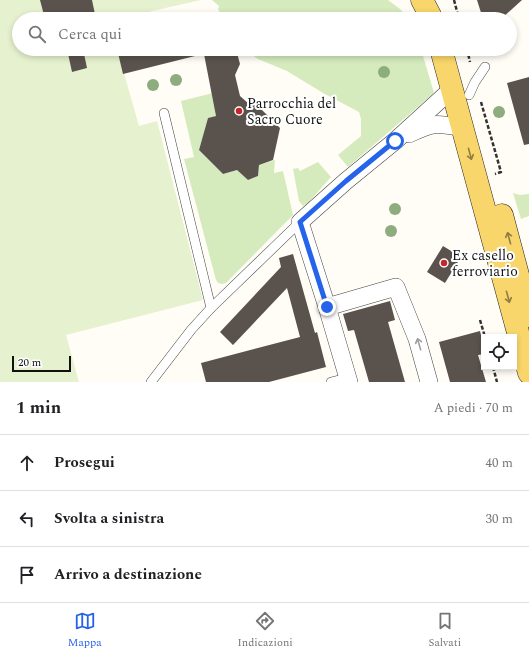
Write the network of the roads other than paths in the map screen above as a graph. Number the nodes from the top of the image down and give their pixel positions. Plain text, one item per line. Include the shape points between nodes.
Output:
1 (422, 0) edge
2 (440, 0) edge
3 (428, 12) edge
4 (444, 12) edge
5 (445, 56) edge
6 (458, 56) edge
7 (485, 67) dead end
8 (466, 89) junction
9 (164, 113) dead end
10 (463, 128) junction
11 (395, 141) junction
12 (300, 222) junction
13 (327, 307) junction
14 (211, 308) junction
15 (529, 316) edge
16 (529, 373) edge
17 (348, 380) edge
18 (151, 382) edge
19 (331, 382) edge
20 (430, 382) edge

1 - 3 main road
2 - 4 main road
5 - 8 main road
6 - 8 main road
7 - 8 lane
8 - 10 main road
8 - 11 street
15 -> 8 main road
9 - 14 lane
10 - 11 street via 432,124
10 -> 16 main road
11 - 12 street
12 - 13 street
12 - 14 lane
13 - 17 street
20 -> 13 street via 417,339 396,287
14 - 18 lane via 174,350
17 - 19 lane

